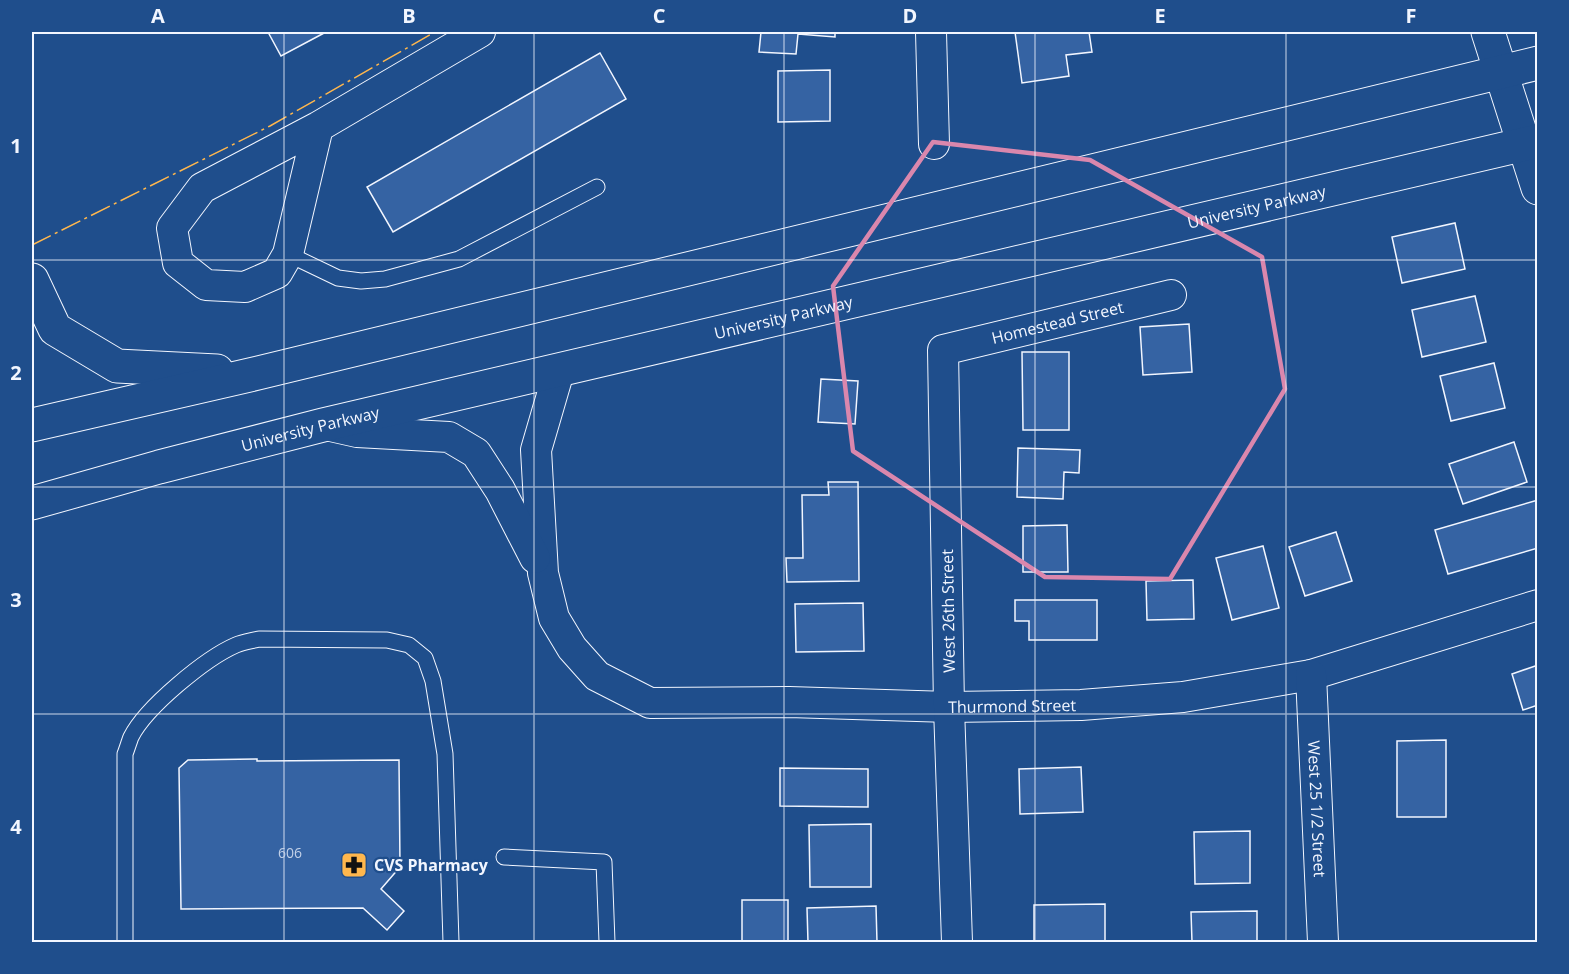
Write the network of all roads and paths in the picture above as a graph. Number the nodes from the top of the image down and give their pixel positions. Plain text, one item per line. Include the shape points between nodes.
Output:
1 (480, 32) edge
2 (931, 32) edge
3 (1488, 32) edge
4 (1538, 63) edge
5 (1501, 71) junction
6 (318, 127) junction
7 (1531, 143) edge
8 (934, 144) dead end
9 (597, 187) dead end
10 (1538, 188) edge
11 (288, 254) junction
12 (32, 280) edge
13 (1171, 295) dead end
14 (943, 350) joint
15 (559, 371) junction
16 (258, 373) junction
17 (32, 425) edge
18 (323, 425) junction
19 (32, 503) edge
20 (543, 573) junction
21 (1538, 605) edge
22 (1311, 675) junction
23 (949, 707) junction
24 (504, 857) dead end
25 (125, 942) edge
26 (451, 942) edge
27 (607, 942) edge
28 (957, 942) edge
29 (1323, 942) edge

1 - 6 street
2 - 8 street
3 - 5 main road
4 - 5 main road
5 - 7 main road
5 - 16 main road
6 - 11 street
6 - 11 street via 202,188 172,228 178,263 206,285 244,287 277,273
7 - 10 main road
7 - 15 main road, University Parkway
9 - 11 lane via 459,259 385,279 338,278
12 - 16 main road via 55,329 117,366
13 - 14 street, Homestead Street
14 - 23 street, West 26th Street
15 - 18 main road, University Parkway
15 - 20 street, Thurmond Street via 536,450
16 - 17 main road
18 - 19 main road, University Parkway
18 - 20 street, Thurmond Street via 357,432 449,437 463,444 476,453 500,490
20 - 23 street, Thurmond Street via 554,618 572,648 597,676 650,703
21 - 22 street, Thurmond Street
22 - 23 street, Thurmond Street via 1183,697 1081,705
22 - 29 street, West 25 1/2 Street
23 - 28 street, West 26th Street
24 - 27 lane via 604,862
25 - 26 lane via 125,754 132,736 198,668 238,644 259,639 387,640 409,645 425,658 433,681 445,754

